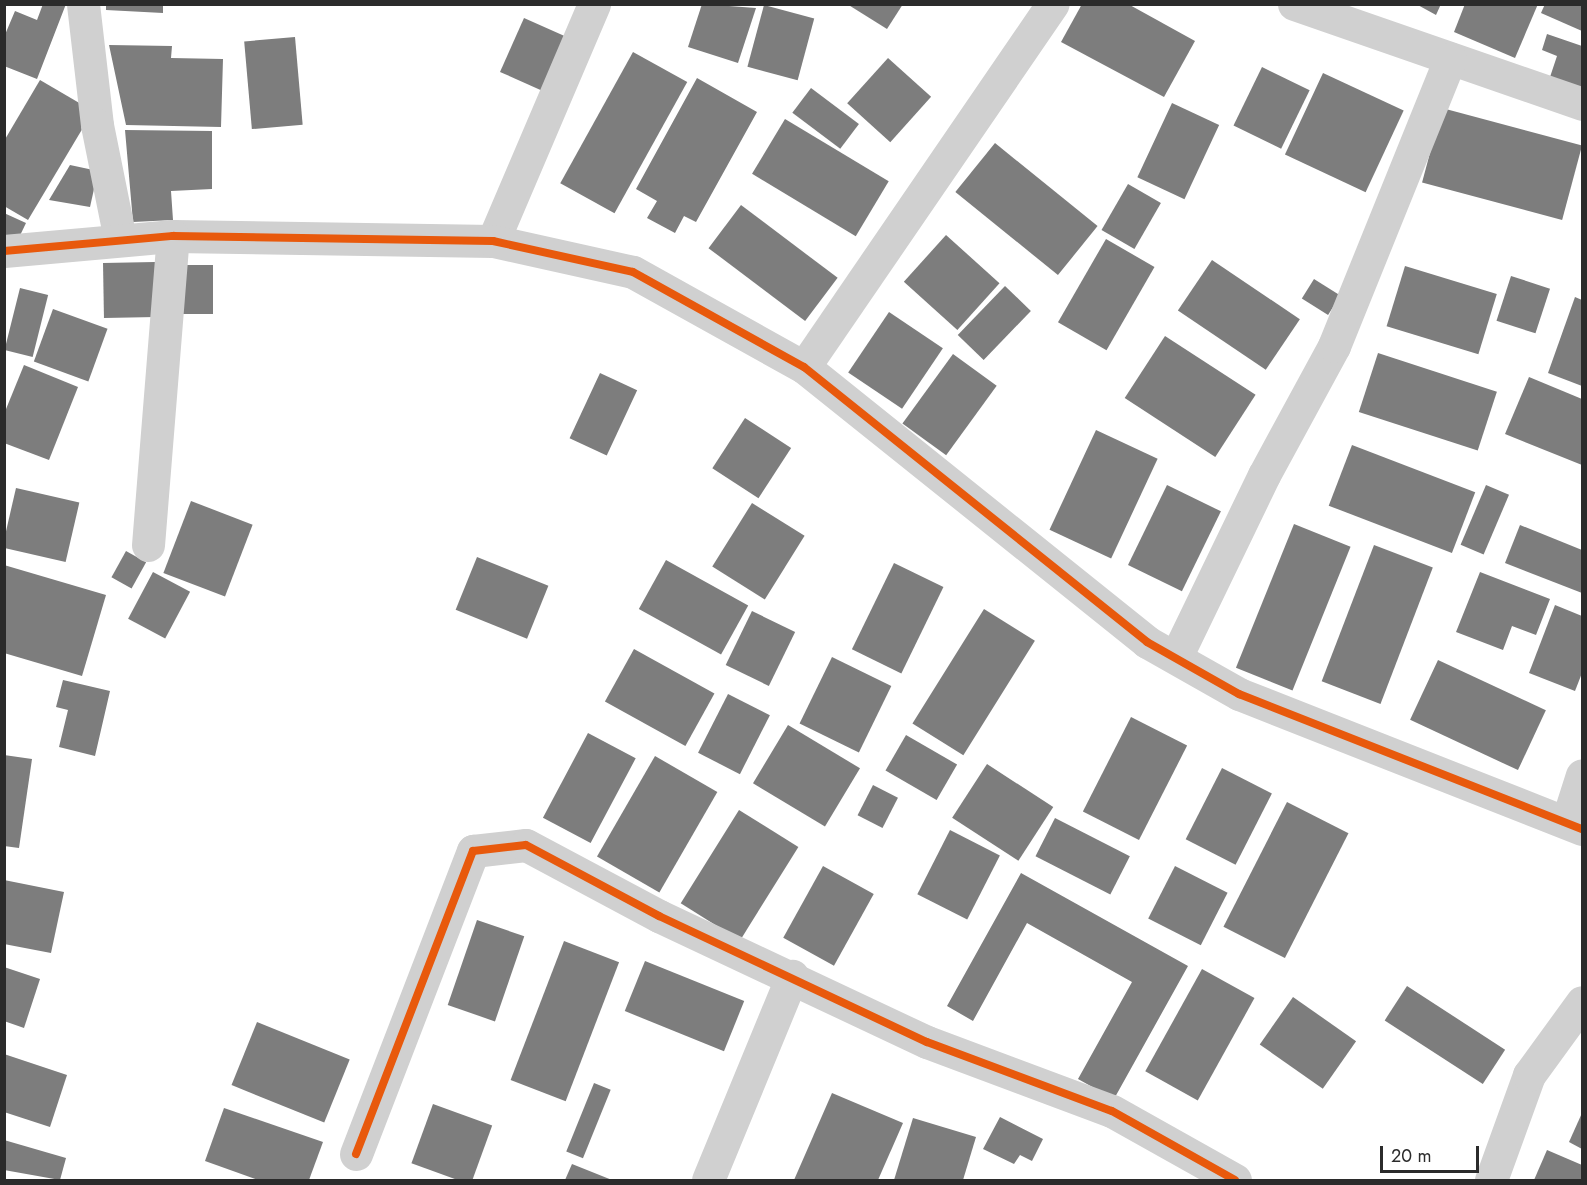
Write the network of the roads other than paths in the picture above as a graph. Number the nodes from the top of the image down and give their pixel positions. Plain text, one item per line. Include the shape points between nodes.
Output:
1 (83, 4) edge
2 (594, 4) edge
3 (1053, 4) edge
4 (1294, 4) edge
5 (1450, 59) junction
6 (1582, 104) edge
7 (173, 236) junction
8 (120, 239) junction
9 (493, 241) junction
10 (4, 250) edge
11 (804, 368) junction
12 (148, 545) dead end
13 (1176, 657) junction
14 (1582, 775) edge
15 (1575, 826) edge
16 (792, 976) junction
17 (1582, 1002) edge
18 (356, 1154) dead end
19 (708, 1180) edge
20 (1235, 1180) edge
21 (1491, 1180) edge

1 - 8 street via 99,134
2 - 9 street
3 - 11 street
4 - 5 street
5 - 6 street
5 - 13 street via 1334,346 1264,475
7 - 8 street
7 - 9 street
7 - 12 street
8 - 10 street
9 - 11 street via 633,272
11 - 13 street via 1147,642
13 - 15 street via 1239,694
14 - 15 street
16 - 18 street via 659,916 526,845 473,851
16 - 19 street
16 - 20 street via 927,1042 1112,1111
17 - 21 street via 1529,1075

